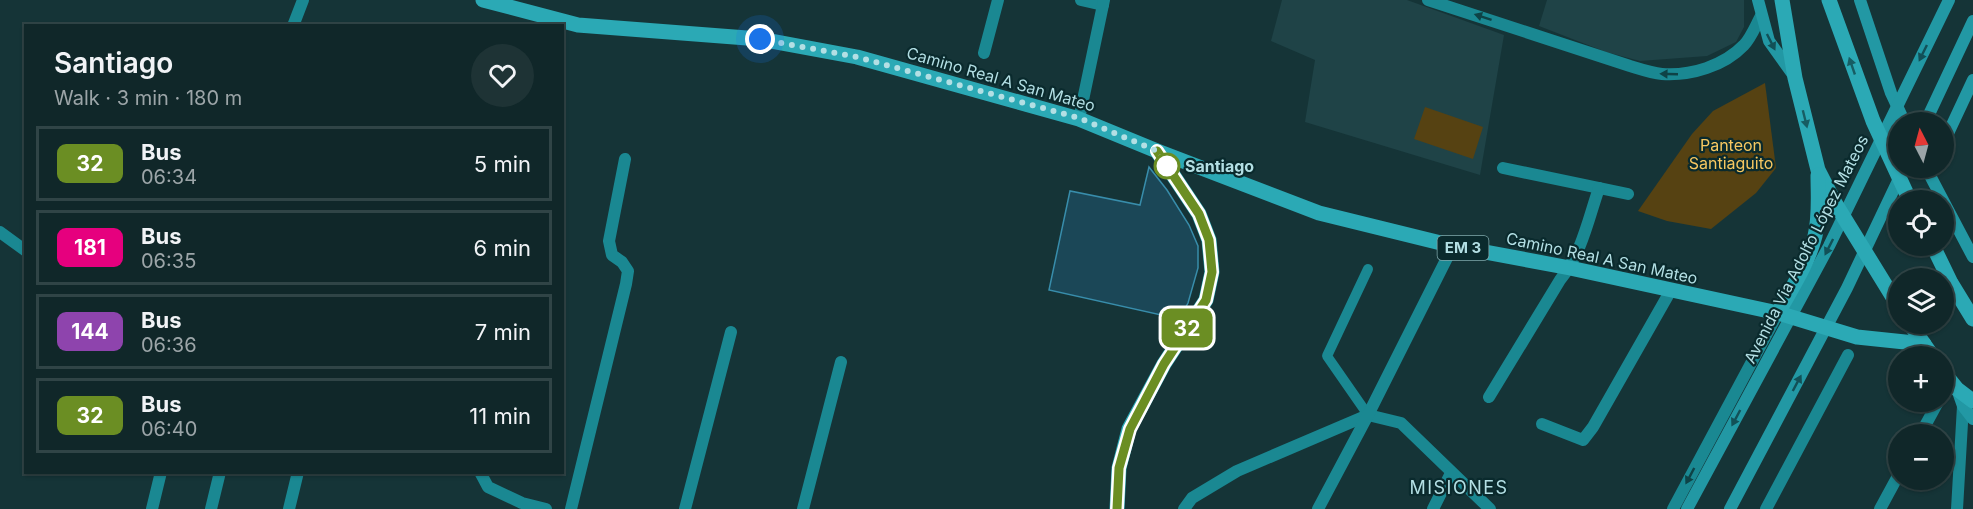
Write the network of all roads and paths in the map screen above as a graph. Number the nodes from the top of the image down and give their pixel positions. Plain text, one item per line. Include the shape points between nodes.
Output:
1 (303, 0) edge
2 (483, 0) edge
3 (998, 0) edge
4 (1081, 0) edge
5 (1428, 0) edge
6 (1758, 0) edge
7 (1782, 0) edge
8 (1829, 0) edge
9 (1860, 0) edge
10 (1949, 0) edge
11 (1104, 2) edge
12 (1761, 16) junction
13 (1973, 21) edge
14 (550, 22) edge
15 (294, 24) edge
16 (984, 53) dead end
17 (1795, 78) junction
18 (1973, 80) edge
19 (1900, 112) edge
20 (1930, 112) edge
21 (1079, 118) junction
22 (1954, 121) edge
23 (1157, 151) junction
24 (625, 159) dead end
25 (1503, 168) dead end
26 (1818, 170) junction
27 (1899, 178) edge
28 (1933, 178) edge
29 (1599, 188) junction
30 (1905, 190) edge
31 (1628, 194) dead end
32 (0, 232) edge
33 (1453, 246) junction
34 (24, 250) edge
35 (1938, 256) edge
36 (1973, 257) edge
37 (1570, 268) junction
38 (1368, 269) dead end
39 (1671, 290) junction
40 (1888, 290) edge
41 (1781, 314) junction
42 (1973, 320) edge
43 (731, 332) dead end
44 (1916, 334) edge
45 (1923, 344) joint
46 (1848, 355) dead end
47 (841, 362) dead end
48 (1954, 389) edge
49 (1489, 397) dead end
50 (1968, 404) edge
51 (1368, 415) junction
52 (1973, 419) edge
53 (1542, 424) dead end
54 (1451, 473) junction
55 (161, 474) edge
56 (220, 474) edge
57 (298, 474) edge
58 (481, 474) edge
59 (1890, 490) edge
60 (152, 509) edge
61 (211, 509) edge
62 (289, 509) edge
63 (546, 509) edge
64 (572, 509) edge
65 (685, 509) edge
66 (803, 509) edge
67 (1117, 509) edge
68 (1184, 509) edge
69 (1318, 509) edge
70 (1433, 509) edge
71 (1490, 509) edge
72 (1672, 509) edge
73 (1687, 509) edge
74 (1730, 509) edge
75 (1766, 509) edge
76 (1880, 509) edge
77 (1957, 509) edge

1 - 15 street
2 - 14 main road, Camino Real A San Mateo / EM 3
3 - 16 street
4 - 11 street
12 -> 5 street via 1745,44 1725,60 1685,74 1660,74
6 - 12 main road
7 - 17 main road
30 -> 8 main road via 1873,121
9 - 19 main road
10 -> 73 main road, Avenida Via Adolfo López Mateos via 1829,246
11 - 21 street
12 -> 17 main road via 1769,41
13 - 20 main road
14 - 21 main road, Camino Real A San Mateo / EM 3 via 760,39 857,57
17 -> 26 main road
18 - 22 main road
21 - 23 main road, Camino Real A San Mateo / EM 3
23 - 33 main road, Camino Real A San Mateo / EM 3 via 1319,213
23 - 67 main road via 1199,214 1209,240 1212,272 1206,300 1164,364 1130,429 1119,468
24 - 64 street via 609,241 612,255 628,271 627,284
25 - 29 street
26 - 40 main road
26 - 41 main road via 1815,238
74 -> 27 main road via 1847,288
28 - 36 main road
29 - 31 street
29 - 37 street via 1579,252
32 - 34 street
33 - 37 main road, Camino Real A San Mateo / EM 3
33 - 51 street
35 - 42 main road
37 - 39 main road, Camino Real A San Mateo / EM 3
37 - 49 street
38 - 51 street via 1327,356
39 - 41 main road, Camino Real A San Mateo / EM 3
39 - 53 street via 1583,440
41 - 45 main road, Camino Real A San Mateo via 1857,337
41 -> 72 street, Avenida Via Adolfo López Mateos
43 - 65 street
44 - 45 main road
46 - 75 street
47 - 66 street
48 - 50 main road
50 - 52 main road
50 - 77 street
51 - 54 street via 1401,423
51 - 68 street via 1237,471 1192,498
51 - 69 street
54 - 70 street
54 - 71 street
55 - 60 street
56 - 61 street
57 - 62 street
58 - 63 street via 488,487
59 - 76 street

